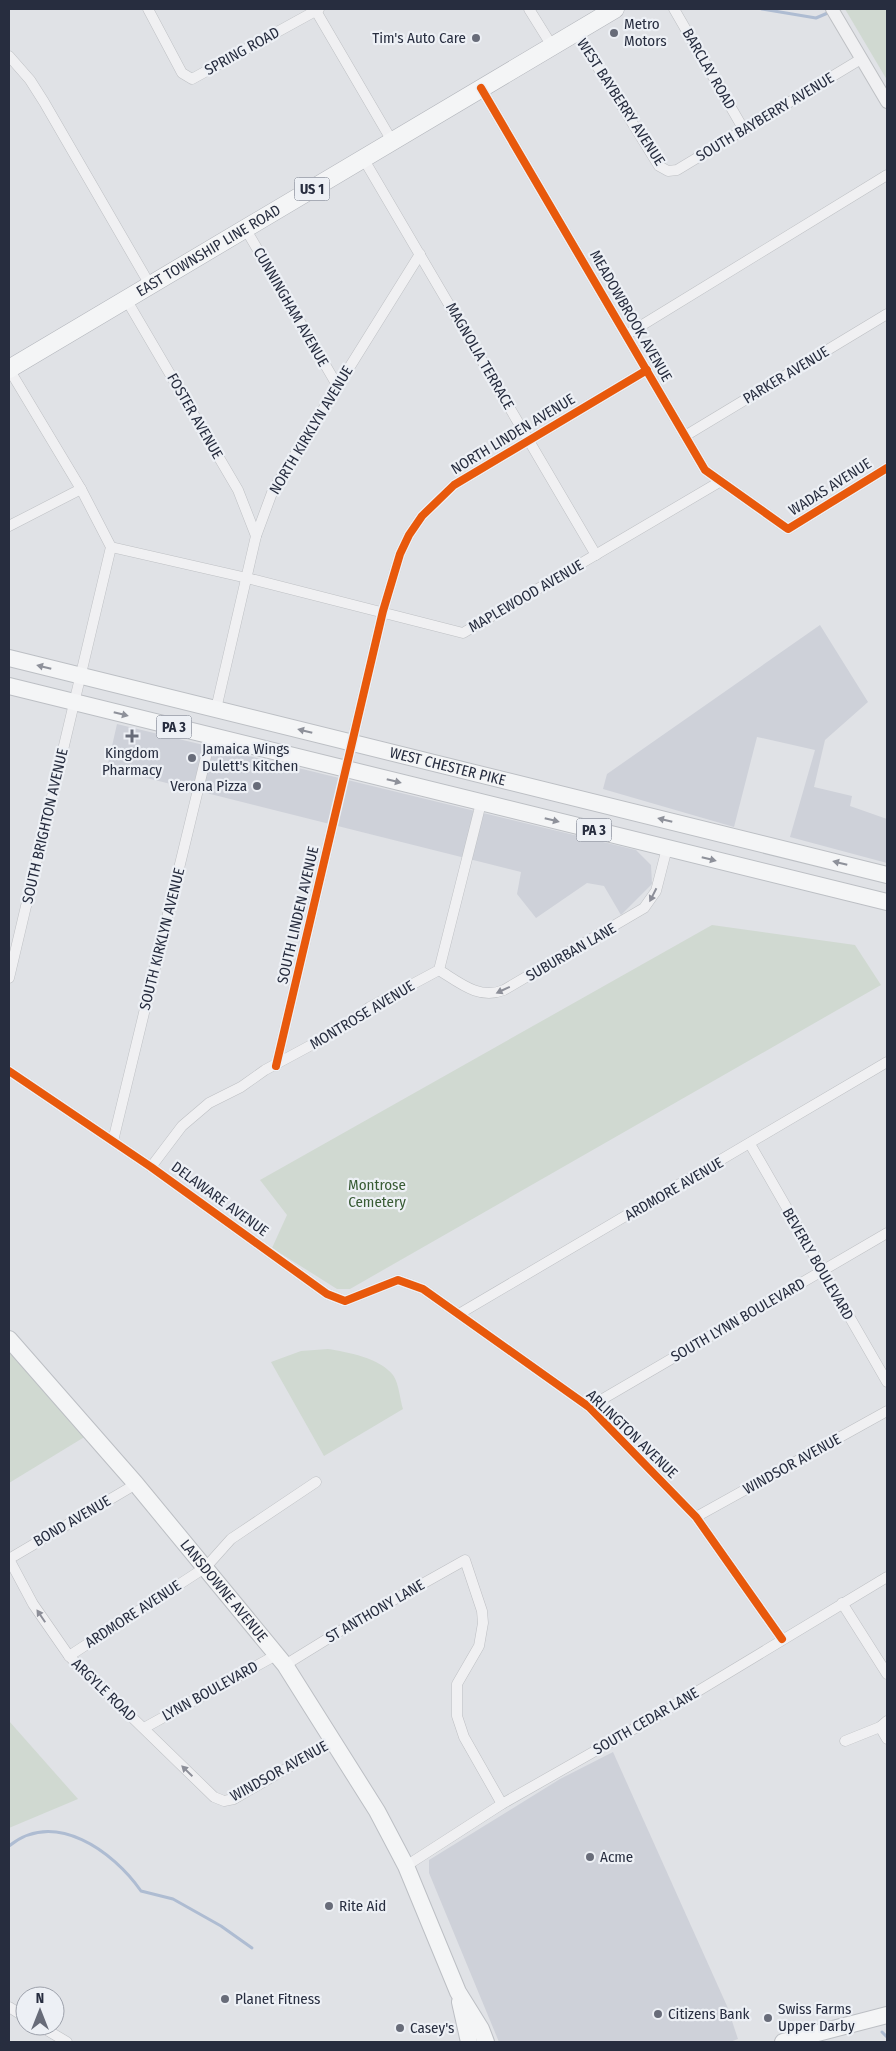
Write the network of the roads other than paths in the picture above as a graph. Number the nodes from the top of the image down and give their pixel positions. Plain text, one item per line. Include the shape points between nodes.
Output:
1 (148, 9) edge
2 (529, 9) edge
3 (615, 9) edge
4 (674, 9) edge
5 (317, 10) edge
6 (833, 12) edge
7 (576, 32) junction
8 (552, 46) junction
9 (9, 56) edge
10 (861, 59) junction
11 (481, 88) junction
12 (887, 102) edge
13 (744, 130) junction
14 (392, 142) junction
15 (363, 158) junction
16 (668, 171) joint
17 (887, 175) edge
18 (245, 228) junction
19 (420, 254) junction
20 (150, 285) junction
21 (126, 299) junction
22 (887, 314) edge
23 (626, 335) junction
24 (9, 369) edge
25 (647, 370) junction
26 (337, 385) junction
27 (686, 436) junction
28 (529, 439) junction
29 (887, 468) edge
30 (721, 481) junction
31 (81, 489) junction
32 (9, 526) edge
33 (788, 529) joint
34 (256, 536) junction
35 (111, 547) junction
36 (596, 555) junction
37 (247, 578) junction
38 (383, 611) junction
39 (9, 658) edge
40 (80, 676) junction
41 (9, 686) edge
42 (74, 702) junction
43 (216, 709) junction
44 (211, 736) junction
45 (352, 743) junction
46 (346, 769) junction
47 (481, 803) junction
48 (667, 848) junction
49 (887, 875) edge
50 (887, 902) edge
51 (439, 970) junction
52 (9, 978) edge
53 (887, 1062) edge
54 (276, 1066) junction
55 (9, 1071) edge
56 (113, 1141) junction
57 (750, 1144) junction
58 (152, 1167) junction
59 (887, 1233) edge
60 (822, 1272) junction
61 (423, 1289) joint
62 (459, 1314) junction
63 (9, 1339) edge
64 (887, 1382) edge
65 (589, 1407) junction
66 (887, 1411) edge
67 (316, 1482) dead end
68 (136, 1484) junction
69 (696, 1517) junction
70 (9, 1559) edge
71 (206, 1566) junction
72 (887, 1577) edge
73 (842, 1603) junction
74 (782, 1639) junction
75 (69, 1656) junction
76 (282, 1659) junction
77 (887, 1674) edge
78 (884, 1724) edge
79 (144, 1728) junction
80 (887, 1739) edge
81 (334, 1741) junction
82 (845, 1742) dead end
83 (224, 1801) joint
84 (502, 1804) junction
85 (406, 1866) junction
86 (458, 1992) junction
87 (887, 2015) edge
88 (469, 2042) edge
89 (486, 2042) edge
90 (783, 2042) edge

1 - 5 street, SPRING ROAD via 182,73 192,79
2 - 8 street
3 - 7 highway, EAST TOWNSHIP LINE ROAD / US 1
4 - 13 street, BARCLAY ROAD
5 - 14 street
6 - 10 street
7 - 8 highway, EAST TOWNSHIP LINE ROAD / US 1
7 - 16 street, WEST BAYBERRY AVENUE via 659,166
8 - 11 highway, EAST TOWNSHIP LINE ROAD / US 1
9 - 20 street via 44,102
10 - 12 street
10 - 13 street, SOUTH BAYBERRY AVENUE
11 - 14 highway, EAST TOWNSHIP LINE ROAD / US 1
11 - 23 street, MEADOWBROOK AVENUE
13 - 16 street, SOUTH BAYBERRY AVENUE via 678,170
14 - 15 highway, EAST TOWNSHIP LINE ROAD / US 1
15 - 18 highway, EAST TOWNSHIP LINE ROAD / US 1
15 - 19 street, MAGNOLIA TERRACE
17 - 23 street
18 - 20 highway, EAST TOWNSHIP LINE ROAD / US 1
18 - 26 street, CUNNINGHAM AVENUE
19 - 26 street, NORTH KIRKLYN AVENUE
19 - 28 street, MAGNOLIA TERRACE
20 - 21 highway, EAST TOWNSHIP LINE ROAD / US 1
21 - 24 highway, EAST TOWNSHIP LINE ROAD / US 1
21 - 34 street, FOSTER AVENUE via 238,490
22 - 27 street, PARKER AVENUE
23 - 25 street, MEADOWBROOK AVENUE
24 - 31 street
25 - 27 street, MEADOWBROOK AVENUE
25 - 28 street, NORTH LINDEN AVENUE
26 - 34 street, NORTH KIRKLYN AVENUE via 281,476
27 - 30 street, MEADOWBROOK AVENUE via 706,470
28 - 36 street, MAGNOLIA TERRACE
28 - 38 street, NORTH LINDEN AVENUE via 454,485 422,516 400,554
29 - 33 street, WADAS AVENUE
30 - 33 street, MEADOWBROOK AVENUE
30 - 36 street, MAPLEWOOD AVENUE
31 - 32 street
31 - 35 street
34 - 37 street, NORTH KIRKLYN AVENUE
35 - 37 street, MAPLEWOOD AVENUE
35 - 40 street, SOUTH BRIGHTON AVENUE
36 - 38 street, MAPLEWOOD AVENUE via 464,633
37 - 38 street, MAPLEWOOD AVENUE
37 - 43 street, NORTH KIRKLYN AVENUE
38 - 45 street, NORTH LINDEN AVENUE
40 -> 39 main road, WEST CHESTER PIKE / PA 3
40 - 42 street, SOUTH BRIGHTON AVENUE
40 - 43 main road, WEST CHESTER PIKE / PA 3
41 - 42 main road, WEST CHESTER PIKE / PA 3
42 -> 44 main road, WEST CHESTER PIKE / PA 3
42 - 52 street, SOUTH BRIGHTON AVENUE
45 -> 43 main road, WEST CHESTER PIKE / PA 3
44 - 46 main road, WEST CHESTER PIKE / PA 3
44 - 56 street, SOUTH KIRKLYN AVENUE
45 - 46 street, NORTH LINDEN AVENUE
49 -> 45 main road, WEST CHESTER PIKE / PA 3
46 -> 47 main road, WEST CHESTER PIKE / PA 3
46 - 54 street, SOUTH LINDEN AVENUE
47 -> 48 main road, WEST CHESTER PIKE / PA 3
47 - 51 street
48 -> 50 main road, WEST CHESTER PIKE / PA 3
48 -> 51 street, SUBURBAN LANE via 656,891 644,908 504,990 494,994 474,991
51 - 54 street, MONTROSE AVENUE via 370,1007
53 - 57 street, ARDMORE AVENUE
54 - 58 street, MONTROSE AVENUE via 209,1103 182,1126
55 - 56 street, DELAWARE AVENUE
56 - 58 street, DELAWARE AVENUE
57 - 60 street, BEVERLY BOULEVARD
57 - 62 street, ARDMORE AVENUE
58 - 61 street, DELAWARE AVENUE via 327,1294 344,1301 398,1280
59 - 60 street, SOUTH LYNN BOULEVARD
60 - 64 street, BEVERLY BOULEVARD
60 - 65 street, SOUTH LYNN BOULEVARD
61 - 62 street, ARLINGTON AVENUE
62 - 65 street, ARLINGTON AVENUE
63 - 68 main road, LANSDOWNE AVENUE
65 - 69 street, ARLINGTON AVENUE
66 - 69 street, WINDSOR AVENUE
67 - 71 street, ARDMORE AVENUE via 231,1539
68 - 70 street, BOND AVENUE
68 - 71 main road, LANSDOWNE AVENUE
69 - 74 street, ARLINGTON AVENUE
75 -> 70 street, ARGYLE ROAD via 33,1604
71 - 75 street, ARDMORE AVENUE
71 - 76 main road, LANSDOWNE AVENUE
72 - 73 street, SOUTH CEDAR LANE
73 - 74 street, SOUTH CEDAR LANE
73 - 77 street
74 - 84 street, SOUTH CEDAR LANE via 660,1714
75 - 79 street, ARGYLE ROAD
76 - 79 street, LYNN BOULEVARD
76 - 81 main road, LANSDOWNE AVENUE
76 - 84 street, ST ANTHONY LANE via 465,1560 483,1623 479,1646 456,1684 456,1716 464,1737
78 - 80 street
78 - 82 street
83 -> 79 street, ARGYLE ROAD via 214,1797
81 - 83 street, WINDSOR AVENUE via 234,1799
81 - 85 main road, LANSDOWNE AVENUE
84 - 85 street, SOUTH CEDAR LANE
85 - 86 main road, LANSDOWNE AVENUE
86 - 88 main road
86 - 89 main road
87 - 90 main road

